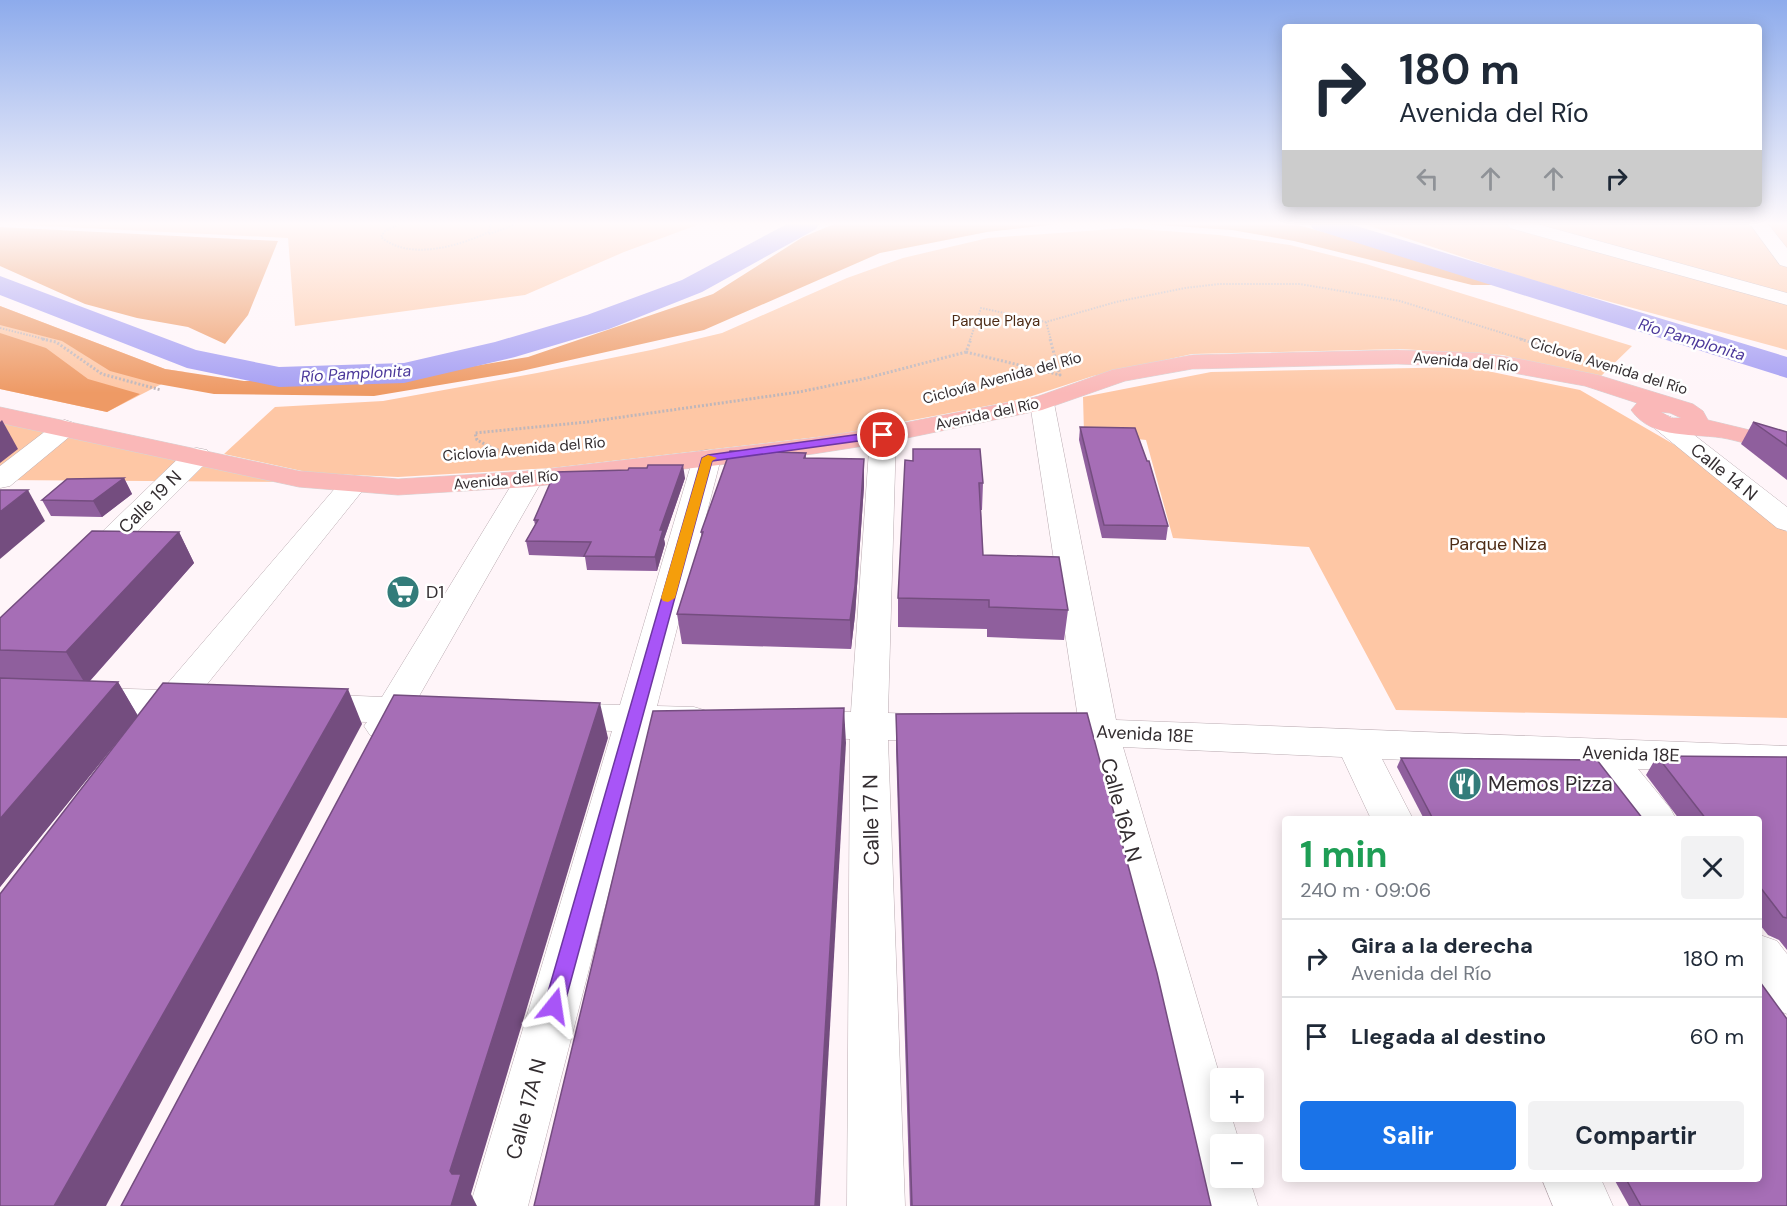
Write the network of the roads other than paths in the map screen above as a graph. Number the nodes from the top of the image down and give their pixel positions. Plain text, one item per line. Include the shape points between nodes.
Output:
1 (1719, 280) edge
2 (1757, 280) edge
3 (1787, 289) edge
4 (1787, 299) edge
5 (1055, 382) junction
6 (0, 415) edge
7 (1671, 416) junction
8 (66, 428) junction
9 (883, 435) junction
10 (1775, 444) edge
11 (1718, 450) junction
12 (197, 456) junction
13 (708, 458) junction
14 (526, 468) junction
15 (0, 480) edge
16 (353, 484) junction
17 (1787, 502) edge
18 (1787, 522) edge
19 (68, 582) edge
20 (0, 697) edge
21 (171, 703) junction
22 (229, 705) edge
23 (275, 706) edge
24 (391, 710) junction
25 (461, 712) edge
26 (518, 714) edge
27 (634, 718) junction
28 (869, 727) junction
29 (973, 729) edge
30 (1019, 730) edge
31 (1100, 731) junction
32 (142, 741) edge
33 (1355, 744) junction
34 (1604, 753) junction
35 (1787, 760) edge
36 (364, 763) edge
37 (1391, 816) edge
38 (1652, 816) edge
39 (1762, 959) edge
40 (1787, 992) edge
41 (1210, 1136) edge
42 (1572, 1182) edge
43 (1224, 1188) edge
44 (499, 1206) edge
45 (876, 1206) edge
46 (1229, 1206) edge
47 (1584, 1206) edge

1 - 4 street
2 - 3 street
5 - 7 main road, Avenida del Río via 1192,362 1438,357 1547,371
5 - 9 main road, Avenida del Río
5 - 31 street, Calle 16A N
6 - 8 main road, Avenida del Río
7 - 10 main road, Avenida del Río
7 - 11 street, Calle 14 N
7 - 18 street, Calle 14 N
8 - 12 main road, Avenida del Río
8 - 15 street
9 - 13 main road, Avenida del Río
9 - 28 street, Calle 17 N
10 - 11 main road via 1730,434 1716,440
11 - 17 street, Calle 14 N
12 - 16 main road, Avenida del Río via 299,479
12 - 19 street, Calle 19 N
13 - 14 main road, Avenida del Río
13 - 27 street, Calle 17A N
14 - 16 main road, Avenida del Río via 398,487
14 - 24 street
16 - 21 street
20 - 21 street
21 - 22 street
21 - 32 street
23 - 24 street
24 - 25 street
24 - 36 street
26 - 27 street
27 - 28 street
27 - 44 street, Calle 17A N
28 - 29 street
28 - 45 street, Calle 17 N
30 - 31 street, Avenida 18E
31 - 33 street, Avenida 18E
31 - 41 street, Calle 16A N
33 - 34 street, Avenida 18E
33 - 37 street
34 - 35 street, Avenida 18E
34 - 38 street
39 - 40 street
42 - 47 street
43 - 46 street, Calle 16A N

